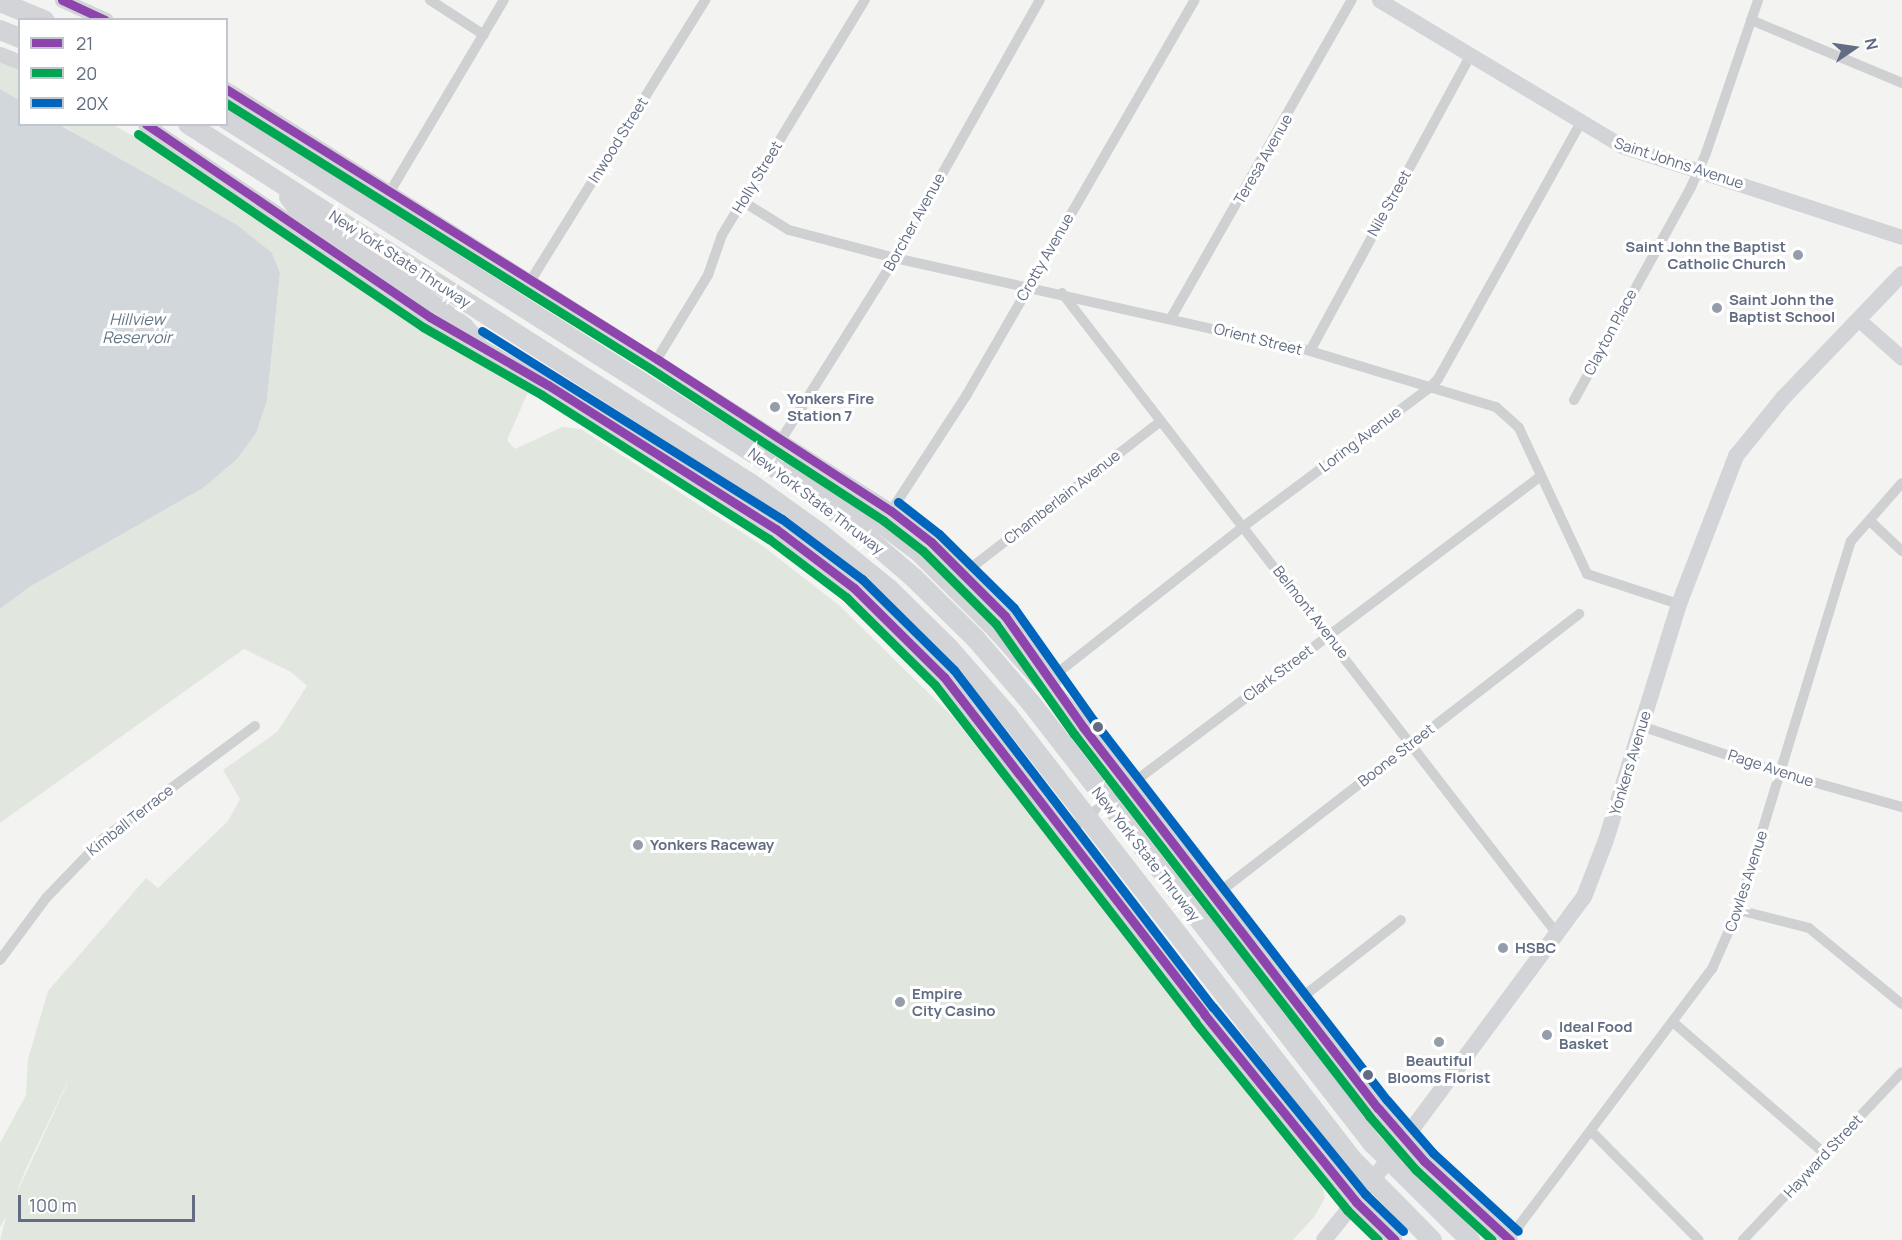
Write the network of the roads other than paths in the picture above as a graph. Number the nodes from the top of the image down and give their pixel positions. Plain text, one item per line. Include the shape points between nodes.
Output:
1 (62, 0) edge
2 (430, 0) edge
3 (504, 0) edge
4 (705, 0) edge
5 (865, 0) edge
6 (1040, 0) edge
7 (1195, 0) edge
8 (1352, 0) edge
9 (1379, 0) edge
10 (1758, 0) edge
11 (0, 2) edge
12 (39, 18) edge
13 (102, 18) edge
14 (1751, 20) junction
15 (0, 30) edge
16 (484, 35) junction
17 (18, 37) edge
18 (0, 54) edge
19 (1470, 56) junction
20 (18, 61) edge
21 (1902, 83) edge
22 (228, 89) edge
23 (228, 119) edge
24 (1580, 124) junction
25 (149, 126) edge
26 (191, 126) edge
27 (1698, 171) junction
28 (277, 181) junction
29 (391, 190) junction
30 (742, 201) junction
31 (1902, 237) edge
32 (895, 258) junction
33 (1902, 274) edge
34 (531, 280) junction
35 (1029, 285) junction
36 (1062, 293) junction
37 (1171, 318) junction
38 (1859, 320) junction
39 (476, 341) junction
40 (1310, 351) junction
41 (1902, 358) edge
42 (657, 359) junction
43 (1428, 389) junction
44 (1574, 400) dead end
45 (1161, 421) junction
46 (781, 440) junction
47 (761, 458) junction
48 (1541, 476) junction
49 (1902, 483) edge
50 (891, 511) junction
51 (1870, 521) junction
52 (1244, 526) junction
53 (1902, 551) edge
54 (963, 574) junction
55 (1678, 604) junction
56 (1579, 614) dead end
57 (1328, 635) junction
58 (1051, 678) junction
59 (255, 726) dead end
60 (1641, 726) junction
61 (1083, 728) junction
62 (1411, 743) junction
63 (1781, 773) junction
64 (1124, 790) junction
65 (1902, 807) edge
66 (1070, 831) junction
67 (1214, 897) junction
68 (1738, 910) junction
69 (1401, 920) dead end
70 (1557, 934) junction
71 (0, 960) edge
72 (1296, 1002) junction
73 (1902, 1004) edge
74 (1674, 1023) junction
75 (1902, 1072) edge
76 (1591, 1131) junction
77 (1401, 1143) junction
78 (1825, 1154) junction
79 (1359, 1198) junction
80 (1324, 1240) edge
81 (1395, 1240) edge
82 (1432, 1240) edge
83 (1470, 1240) edge
84 (1509, 1240) edge
85 (1700, 1240) edge
86 (1743, 1240) edge

1 - 13 main road
2 - 16 street
3 - 16 street
4 - 34 street, Inwood Street
5 - 30 street, Holly Street
6 - 32 street, Borcher Avenue
7 - 35 street, Crotty Avenue
8 - 37 street, Teresa Avenue
9 - 19 main road, Saint Johns Avenue
10 - 14 street, Clayton Place
11 - 12 highway
14 - 21 street
14 - 27 street, Clayton Place
15 - 17 highway
16 - 29 street
18 - 20 main road
19 - 24 main road, Saint Johns Avenue
19 - 40 street, Nile Street
22 - 29 main road
23 - 47 highway, New York State Thruway
24 - 27 main road, Saint Johns Avenue via 1622,146
24 - 43 street, Loring Avenue via 1438,379
25 - 39 main road via 373,280
26 - 28 highway, New York State Thruway
27 - 31 main road, Saint Johns Avenue
27 - 44 street, Clayton Place
28 - 39 highway via 299,210 464,327
28 - 82 highway, New York State Thruway via 777,501 888,588 950,648 1007,714 1345,1151
29 - 34 main road
30 - 32 street, Orient Street via 789,230
30 - 42 street, Holly Street via 722,235 708,275
32 - 35 street, Orient Street
32 - 46 street, Borcher Avenue
33 - 38 main road, Yonkers Avenue
34 - 42 main road
35 - 36 street, Orient Street
35 - 50 street, Crotty Avenue via 966,396
36 - 37 street, Orient Street
36 - 45 street, Belmont Avenue
37 - 40 street, Orient Street
38 - 41 main road
38 - 55 main road, Yonkers Avenue via 1783,398 1736,456
39 - 66 main road via 776,529 854,588 944,677
40 - 43 street, Orient Street
42 - 46 main road
43 - 48 street, Orient Street via 1496,406 1515,420
43 - 52 street, Loring Avenue
45 - 52 street, Belmont Avenue
45 - 54 street, Chamberlain Avenue
46 - 50 main road
47 - 61 highway via 800,470 878,520 919,552 997,630
47 - 83 highway, New York State Thruway via 882,549 982,646 1031,703 1372,1143
48 - 55 street, Orient Street via 1587,574
48 - 57 street, Clark Street
49 - 51 street, Cowles Avenue
50 - 54 main road
51 - 53 street
51 - 63 street, Cowles Avenue via 1851,541
52 - 57 street, Belmont Avenue
52 - 58 street, Loring Avenue
54 - 58 main road via 1005,616
55 - 60 main road, Yonkers Avenue
56 - 62 street, Boone Street
57 - 62 street, Belmont Avenue
57 - 64 street, Clark Street
58 - 61 main road
59 - 71 street, Kimball Terrace via 104,838 46,898
60 - 63 street, Page Avenue
60 - 70 main road, Yonkers Avenue via 1598,864 1584,897
61 - 64 main road
62 - 67 street, Boone Street
62 - 70 street, Belmont Avenue
63 - 65 street, Page Avenue
63 - 68 street, Cowles Avenue
64 - 66 street, Clark Street
64 - 67 main road
66 - 79 main road via 1204,1014
67 - 72 main road
68 - 73 street via 1809,928
68 - 74 street, Cowles Avenue via 1712,969
69 - 72 street
70 - 77 main road, Yonkers Avenue
72 - 77 main road
74 - 76 street, Cowles Avenue
74 - 78 street
75 - 78 street, Hayward Street
76 - 84 street, Cowles Avenue
76 - 85 street
77 - 79 main road, Yonkers Avenue
77 - 84 main road
78 - 86 street, Hayward Street
79 - 80 main road, Yonkers Avenue
79 - 81 main road

